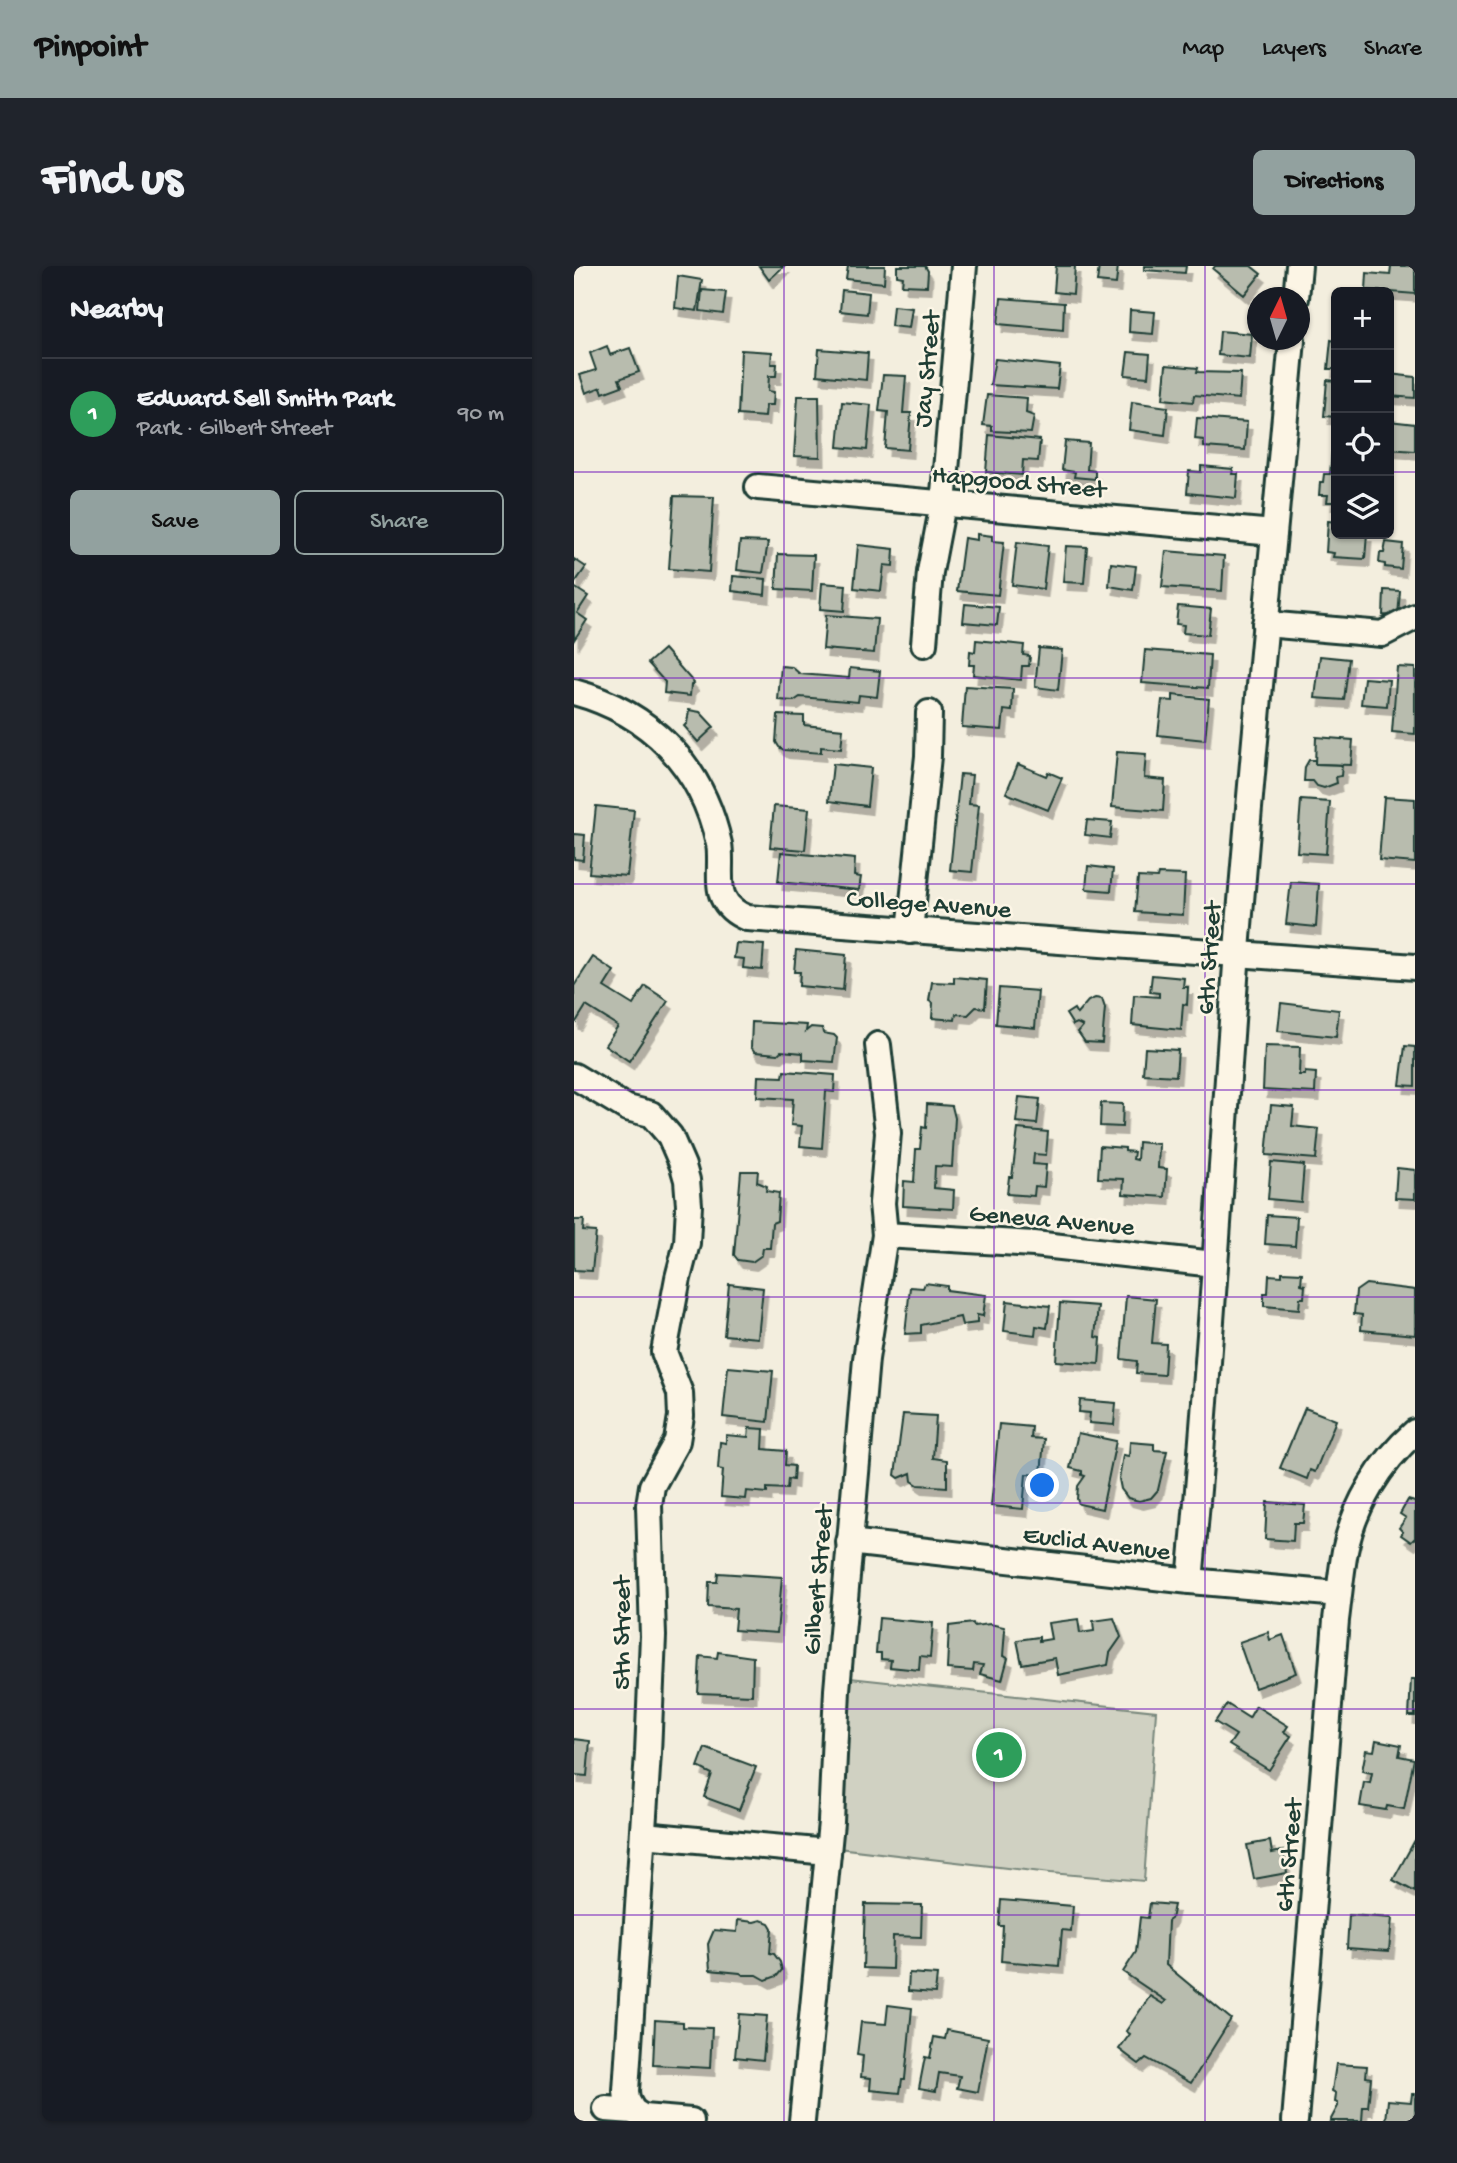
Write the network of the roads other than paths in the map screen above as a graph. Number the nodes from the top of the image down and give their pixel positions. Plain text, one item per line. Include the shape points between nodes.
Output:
1 (964, 266) edge
2 (1299, 266) edge
3 (1297, 287) edge
4 (1291, 350) edge
5 (758, 487) dead end
6 (943, 503) junction
7 (1274, 533) junction
8 (1415, 617) edge
9 (1265, 624) junction
10 (924, 644) dead end
11 (574, 692) edge
12 (929, 713) dead end
13 (910, 930) junction
14 (1237, 954) junction
15 (1415, 967) edge
16 (878, 1045) dead end
17 (574, 1076) edge
18 (885, 1235) junction
19 (1214, 1264) junction
20 (1415, 1432) edge
21 (849, 1542) junction
22 (1190, 1581) junction
23 (1339, 1594) junction
24 (643, 1835) junction
25 (828, 1852) junction
26 (607, 2109) dead end
27 (633, 2110) junction
28 (691, 2121) edge
29 (802, 2121) edge
30 (1296, 2121) edge

1 - 6 street, Jay Street
2 - 3 street
4 - 7 street, 6th Street
5 - 6 street, Hapgood Street
6 - 7 street, Hapgood Street
6 - 10 street, Jay Street via 930,572
7 - 9 street, 6th Street
8 - 9 street via 1382,634
9 - 14 street, 6th Street
11 - 13 street, College Avenue via 626,713 656,733 679,757 711,815 719,848 722,897 734,913 747,918
12 - 13 street
13 - 14 street, College Avenue
14 - 15 street, College Avenue
14 - 19 street, 6th Street
16 - 18 street, Gilbert Street via 888,1133 882,1203
17 - 24 street, 5th Street via 627,1108 651,1114 670,1136 683,1166 689,1205 687,1243 664,1352 680,1393 681,1416 677,1441 652,1486 649,1505 653,1636
18 - 19 street, Geneva Avenue via 1034,1244
18 - 21 street, Gilbert Street via 866,1359
19 - 22 street, 6th Street
20 - 23 street, 6th Street via 1373,1481 1356,1514
21 - 22 street, Euclid Avenue
21 - 25 street, Gilbert Street
22 - 23 street, Euclid Avenue
23 - 30 street, 6th Street
24 - 25 street
24 - 27 street, 5th Street via 625,2091
25 - 29 street, Gilbert Street
26 - 27 street
27 - 28 street via 643,2117

